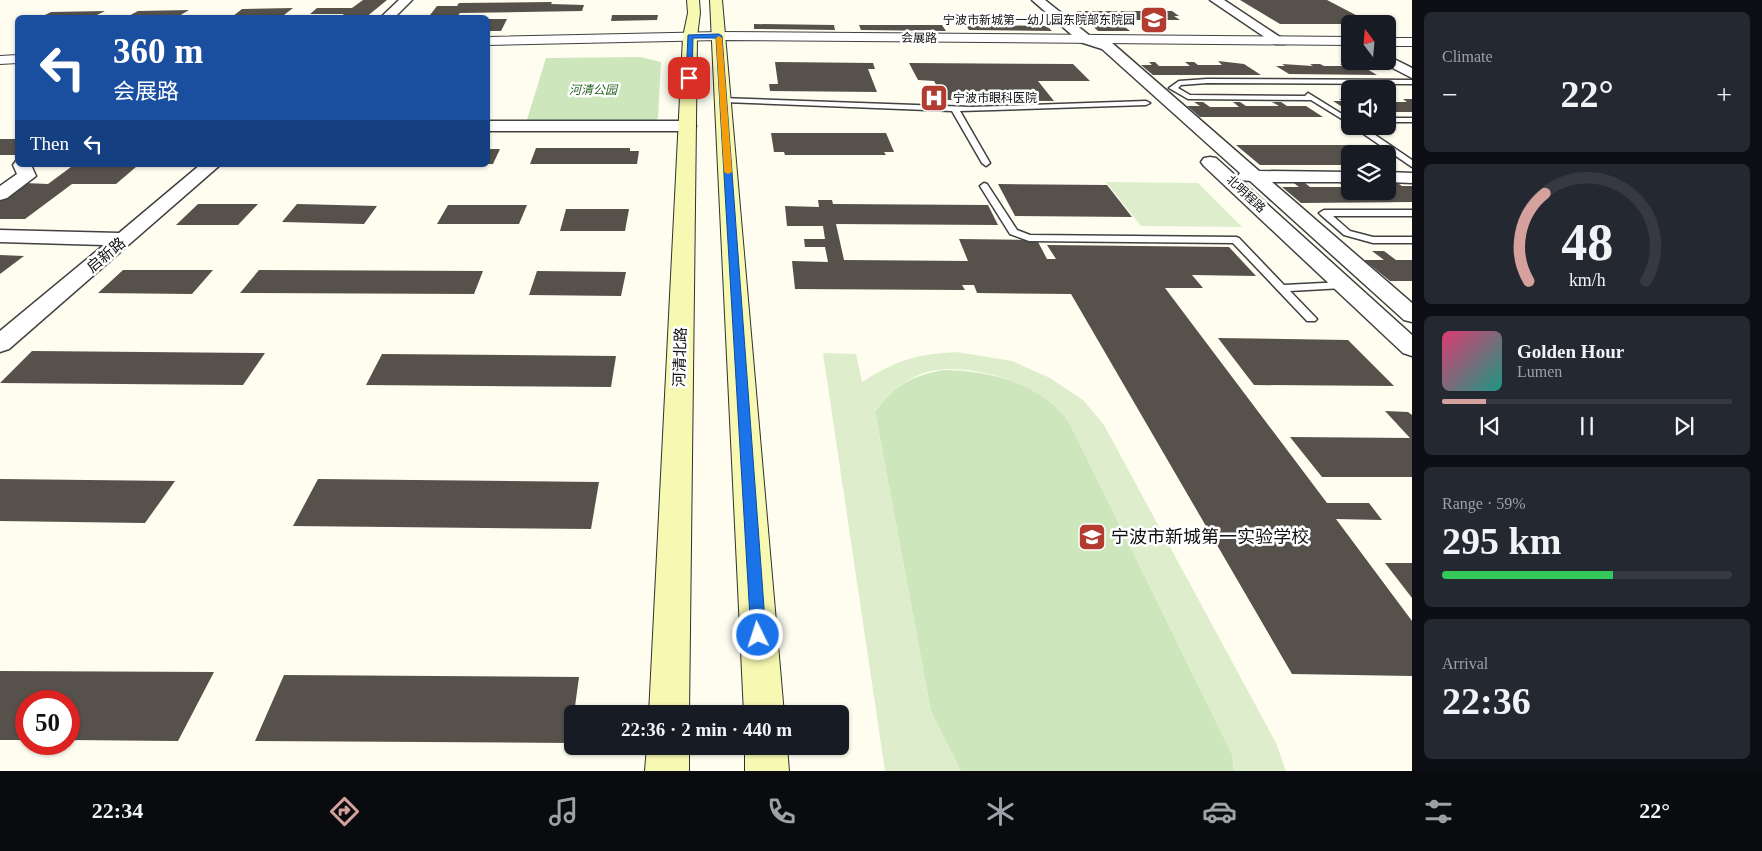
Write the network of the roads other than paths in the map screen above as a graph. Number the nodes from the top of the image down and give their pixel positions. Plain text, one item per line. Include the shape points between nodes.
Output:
1 (406, 0) edge
2 (693, 0) edge
3 (716, 0) edge
4 (1038, 0) edge
5 (1216, 0) edge
6 (389, 15) edge
7 (490, 40) edge
8 (1280, 40) junction
9 (690, 41) junction
10 (720, 41) junction
11 (1341, 41) edge
12 (1396, 42) edge
13 (1412, 42) edge
14 (1084, 43) junction
15 (1106, 46) junction
16 (0, 48) edge
17 (15, 48) edge
18 (1341, 48) edge
19 (1396, 49) edge
20 (1412, 49) edge
21 (490, 50) edge
22 (15, 59) edge
23 (0, 60) edge
24 (1396, 65) edge
25 (1412, 74) edge
26 (1288, 82) junction
27 (1412, 82) edge
28 (1314, 98) junction
29 (724, 100) junction
30 (1146, 103) junction
31 (955, 108) junction
32 (1341, 115) edge
33 (1396, 120) edge
34 (1412, 120) edge
35 (490, 126) edge
36 (688, 126) junction
37 (1369, 135) edge
38 (1182, 136) dead end
39 (1197, 150) dead end
40 (986, 163) dead end
41 (1412, 164) edge
42 (19, 167) edge
43 (210, 167) edge
44 (1226, 176) junction
45 (1254, 176) junction
46 (1341, 177) edge
47 (1396, 177) edge
48 (1412, 178) edge
49 (984, 186) dead end
50 (0, 194) edge
51 (1412, 213) edge
52 (0, 236) edge
53 (124, 239) junction
54 (1412, 240) edge
55 (1343, 285) junction
56 (1282, 288) junction
57 (1412, 315) edge
58 (1312, 319) dead end
59 (0, 344) edge
60 (1412, 348) edge
61 (669, 705) edge
62 (763, 705) edge
63 (668, 755) edge
64 (766, 755) edge
65 (667, 771) edge
66 (767, 771) edge

1 - 6 street
2 - 9 main road, 河清北路
3 - 10 main road
4 - 14 street, 北明程路
5 - 8 street
7 - 9 street, 会展路
8 - 11 street, 会展路
8 - 14 street, 会展路
9 - 10 street, 会展路
9 - 21 street, 会展路
9 - 36 main road, 河清北路
10 - 14 street, 会展路
10 - 29 main road
12 - 13 street
14 - 15 street, 北明程路
14 - 30 street, 北明程路
15 - 18 street
15 - 45 street, 北明程路
16 - 17 street
19 - 20 street
22 - 23 street
24 - 25 street
26 - 27 lane
26 - 28 lane
26 - 28 lane via 1207,81 1179,83 1173,88 1188,97
28 - 32 lane
29 - 31 lane
29 - 62 main road
30 - 31 lane via 1024,109
30 - 38 street, 北明程路
31 - 40 lane
33 - 34 lane
35 - 36 street
36 - 61 main road, 河清北路
37 - 41 lane
39 - 44 street, 北明程路
42 - 50 street via 27,176
43 - 53 street, 启新路
44 - 45 street
44 - 55 street, 北明程路
45 - 46 street
45 - 57 street, 北明程路
47 - 48 street
49 - 56 lane via 1013,232 1029,238 1236,240
51 - 54 lane via 1324,212 1348,233 1373,240
52 - 53 street
53 - 59 street, 启新路
55 - 56 lane
55 - 60 street, 北明程路
56 - 58 lane
63 - 65 main road
64 - 66 main road

